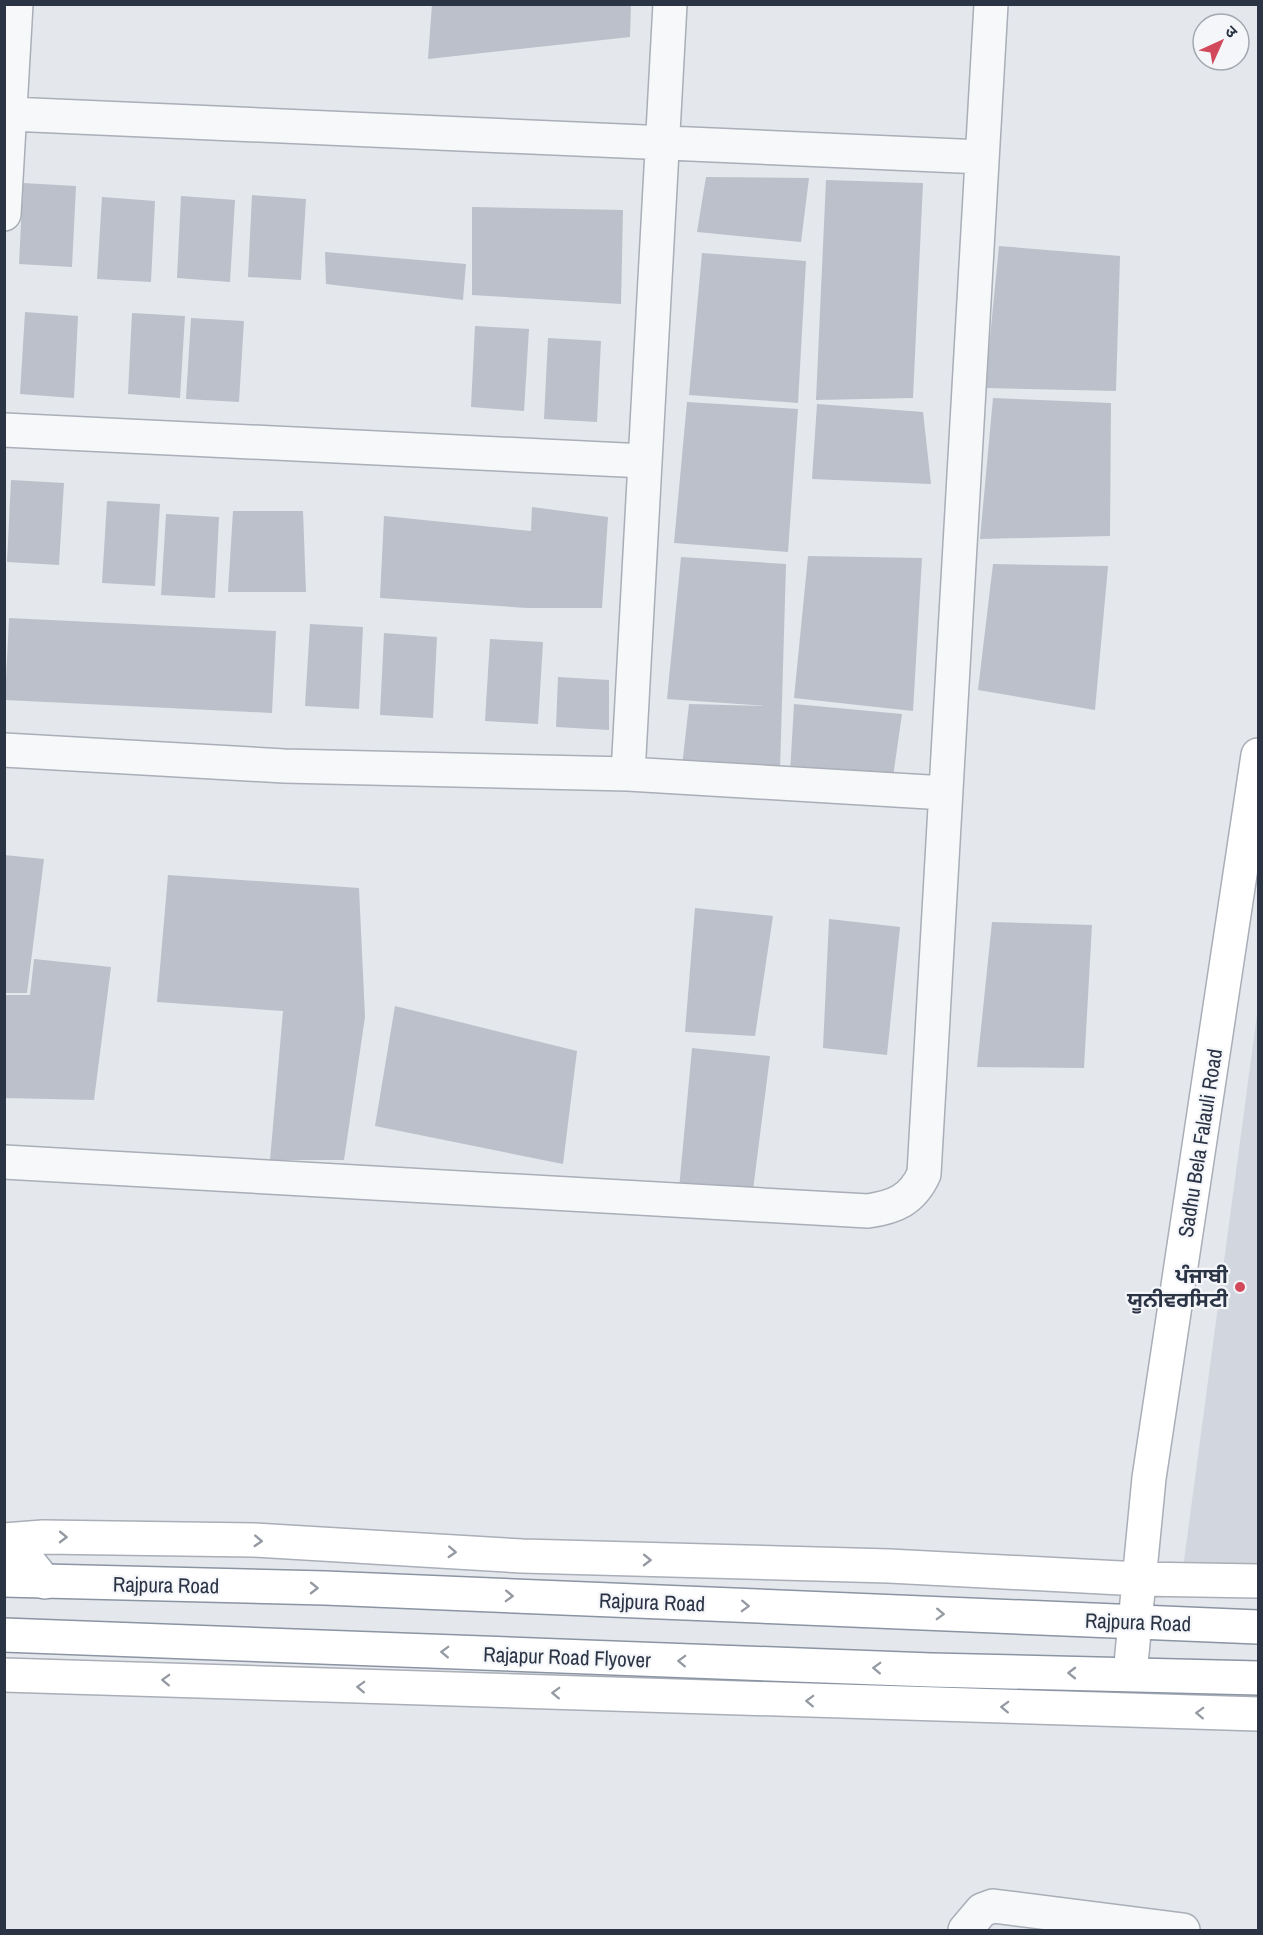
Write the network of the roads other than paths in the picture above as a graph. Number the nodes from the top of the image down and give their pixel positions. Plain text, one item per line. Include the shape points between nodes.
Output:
1 (16, 4) edge
2 (670, 4) edge
3 (991, 4) edge
4 (10, 114) junction
5 (662, 145) junction
6 (982, 157) junction
7 (4, 214) edge
8 (4, 430) edge
9 (645, 461) junction
10 (4, 750) edge
11 (1258, 755) edge
12 (628, 774) junction
13 (945, 793) junction
14 (4, 1162) edge
15 (4, 1542) edge
16 (4, 1580) edge
17 (1140, 1580) junction
18 (1258, 1581) edge
19 (45, 1582) junction
20 (1134, 1622) junction
21 (1258, 1627) edge
22 (4, 1635) edge
23 (1130, 1674) junction
24 (4, 1675) edge
25 (1258, 1677) edge
26 (1258, 1714) edge
27 (965, 1930) edge
28 (1183, 1930) edge

1 - 4 street
2 - 5 street
3 - 6 street
4 - 5 street
4 - 7 street
5 - 6 street
5 - 9 street
6 - 13 street
8 - 9 street
9 - 12 street
10 - 12 street via 284,766
11 - 17 main road, Sadhu Bela Falauli Road via 1150,1466
12 - 13 street
13 - 14 street via 924,1174 909,1198 897,1206 868,1211
15 -> 17 main road via 43,1537 254,1540 522,1556 889,1566
15 - 19 main road via 24,1556
16 - 19 main road
17 - 18 main road
17 - 20 main road, Sadhu Bela Falauli Road
19 -> 20 main road, Rajpura Road via 325,1588
20 - 21 main road, Rajpura Road
20 - 23 main road, Sadhu Bela Falauli Road
23 -> 22 main road, Rajapur Road Flyover
23 - 25 main road
26 -> 24 main road
27 - 28 street via 982,1910 993,1906

